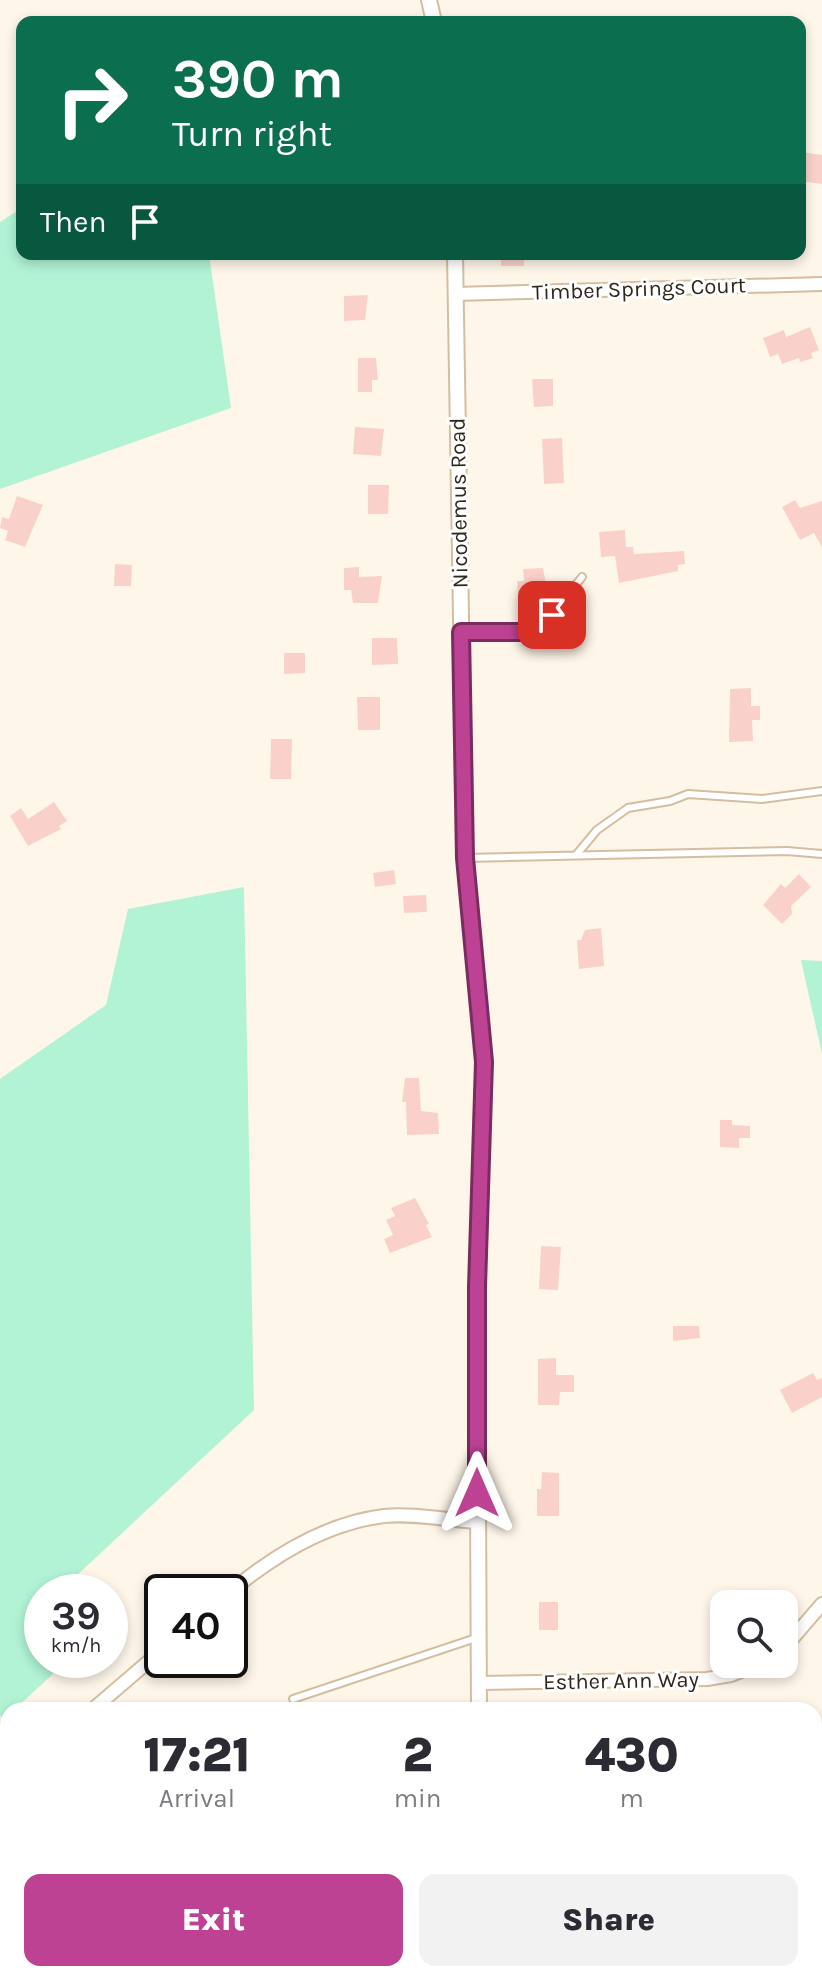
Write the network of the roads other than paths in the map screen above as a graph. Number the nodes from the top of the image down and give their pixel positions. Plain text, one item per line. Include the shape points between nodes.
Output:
1 (455, 260) edge
2 (822, 284) edge
3 (455, 294) junction
4 (582, 577) dead end
5 (461, 632) junction
6 (822, 791) edge
7 (577, 854) junction
8 (822, 854) edge
9 (465, 858) junction
10 (477, 1522) junction
11 (248, 1579) edge
12 (822, 1604) edge
13 (798, 1632) edge
14 (479, 1637) junction
15 (144, 1665) edge
16 (713, 1678) edge
17 (480, 1683) junction
18 (293, 1699) dead end
19 (101, 1702) edge
20 (479, 1702) edge

1 - 3 street, Nicodemus Road
2 - 3 street, Timber Springs Court
3 - 5 street, Nicodemus Road
4 - 5 lane via 552,615 529,632
5 - 9 street, Nicodemus Road
6 - 7 lane via 762,799 688,794 628,808 597,830
7 - 8 lane
7 - 9 lane
9 - 10 street, Nicodemus Road via 484,1062
10 - 11 street via 384,1516 325,1532
10 - 14 street, Nicodemus Road
12 - 13 street
14 - 17 street, Nicodemus Road
14 - 18 lane
15 - 19 street
16 - 17 street, Esther Ann Way
17 - 20 street, Nicodemus Road

